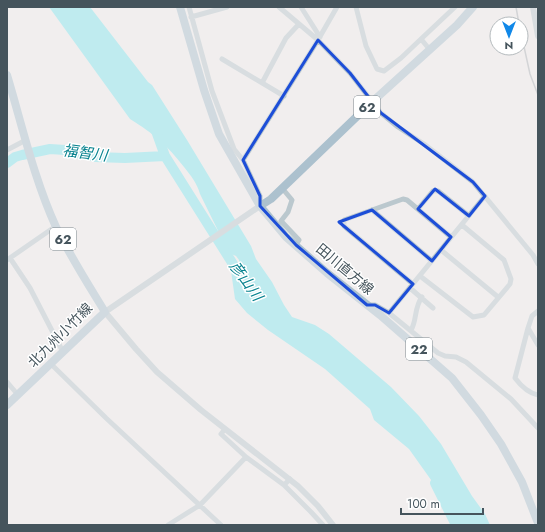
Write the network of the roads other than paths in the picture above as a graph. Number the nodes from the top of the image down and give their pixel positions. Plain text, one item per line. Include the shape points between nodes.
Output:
1 (180, 7) edge
2 (188, 7) edge
3 (227, 7) edge
4 (279, 7) edge
5 (301, 7) edge
6 (337, 7) edge
7 (356, 7) edge
8 (455, 7) edge
9 (473, 7) edge
10 (532, 7) edge
11 (191, 17) junction
12 (299, 24) junction
13 (538, 36) edge
14 (319, 39) junction
15 (421, 39) junction
16 (430, 50) junction
17 (222, 59) dead end
18 (7, 75) edge
19 (262, 83) junction
20 (284, 96) junction
21 (372, 102) junction
22 (26, 141) junction
23 (7, 150) edge
24 (243, 160) junction
25 (282, 188) junction
26 (485, 196) junction
27 (257, 208) junction
28 (418, 209) junction
29 (372, 210) junction
30 (469, 216) junction
31 (56, 226) junction
32 (462, 226) junction
33 (452, 237) junction
34 (296, 245) junction
35 (441, 250) junction
36 (536, 255) edge
37 (8, 259) edge
38 (432, 261) junction
39 (538, 264) edge
40 (420, 276) junction
41 (411, 286) junction
42 (422, 297) junction
43 (498, 297) junction
44 (367, 305) junction
45 (433, 308) dead end
46 (108, 310) junction
47 (538, 311) edge
48 (389, 313) junction
49 (528, 328) junction
50 (410, 330) junction
51 (538, 345) edge
52 (63, 352) junction
53 (51, 364) junction
54 (7, 382) edge
55 (18, 395) junction
56 (538, 395) edge
57 (7, 405) edge
58 (538, 428) edge
59 (225, 429) junction
60 (246, 457) junction
61 (290, 479) junction
62 (284, 486) junction
63 (200, 505) junction
64 (538, 523) edge
65 (168, 525) edge
66 (221, 525) edge
67 (323, 525) edge
68 (333, 525) edge

1 - 27 main road, 田川直方線 / 22 via 219,134
2 - 11 street
3 - 11 street
4 - 12 street
5 - 14 street
6 - 14 street
7 - 15 street via 366,46 377,69 384,71
8 - 15 street
9 - 16 main road, 62
10 - 13 street
11 - 24 street via 215,98 234,149
12 - 14 street
12 - 19 street via 286,38
14 - 20 street
14 - 21 street
15 - 16 street
16 - 21 main road, 62
17 - 19 street
18 - 22 main road, 北九州小竹線 / 62
19 - 20 street
20 - 24 street
21 - 25 main road, 62
21 - 26 street via 398,127 473,182
22 - 23 street
22 - 31 main road, 北九州小竹線 / 62
24 - 27 street via 260,196
25 - 27 main road, 62
25 - 34 street via 292,200 288,212 281,221 300,240
26 - 30 street
26 - 36 street
27 - 34 main road, 田川直方線 / 22
27 - 46 street
28 - 29 street via 403,199
28 - 30 street via 433,191 438,190
28 - 33 street
29 - 38 street
29 - 41 street via 344,220 344,226
30 - 32 street
31 - 37 street
31 - 46 main road, 北九州小竹線 / 62 via 70,253
32 - 33 street
32 - 43 street via 504,260 511,279 510,284
33 - 35 street
34 - 44 main road, 田川直方線 / 22
35 - 38 street
35 - 43 street
36 - 39 street
37 - 52 street via 30,288
38 - 40 street
40 - 41 street
40 - 43 street via 473,318 484,315
41 - 42 street
41 - 48 street
42 - 45 street
42 - 50 street via 418,302 413,327
44 - 48 street via 375,305
44 - 64 main road, 田川直方線 / 22 via 452,378 501,444 522,482
46 - 52 main road, 北九州小竹線
46 - 59 street via 136,349 157,372
47 - 49 street via 532,316
48 - 50 street
49 - 51 street
49 - 56 street via 515,378 530,392
50 - 58 street via 438,353 466,362 511,399
52 - 53 main road, 北九州小竹線
53 - 55 main road, 北九州小竹線
53 - 63 street
54 - 55 street
55 - 57 main road, 北九州小竹線
59 - 60 street via 221,434
59 - 61 street
60 - 62 street
60 - 63 street
61 - 62 street
61 - 68 street via 318,506
62 - 67 street
63 - 65 street
63 - 66 street

